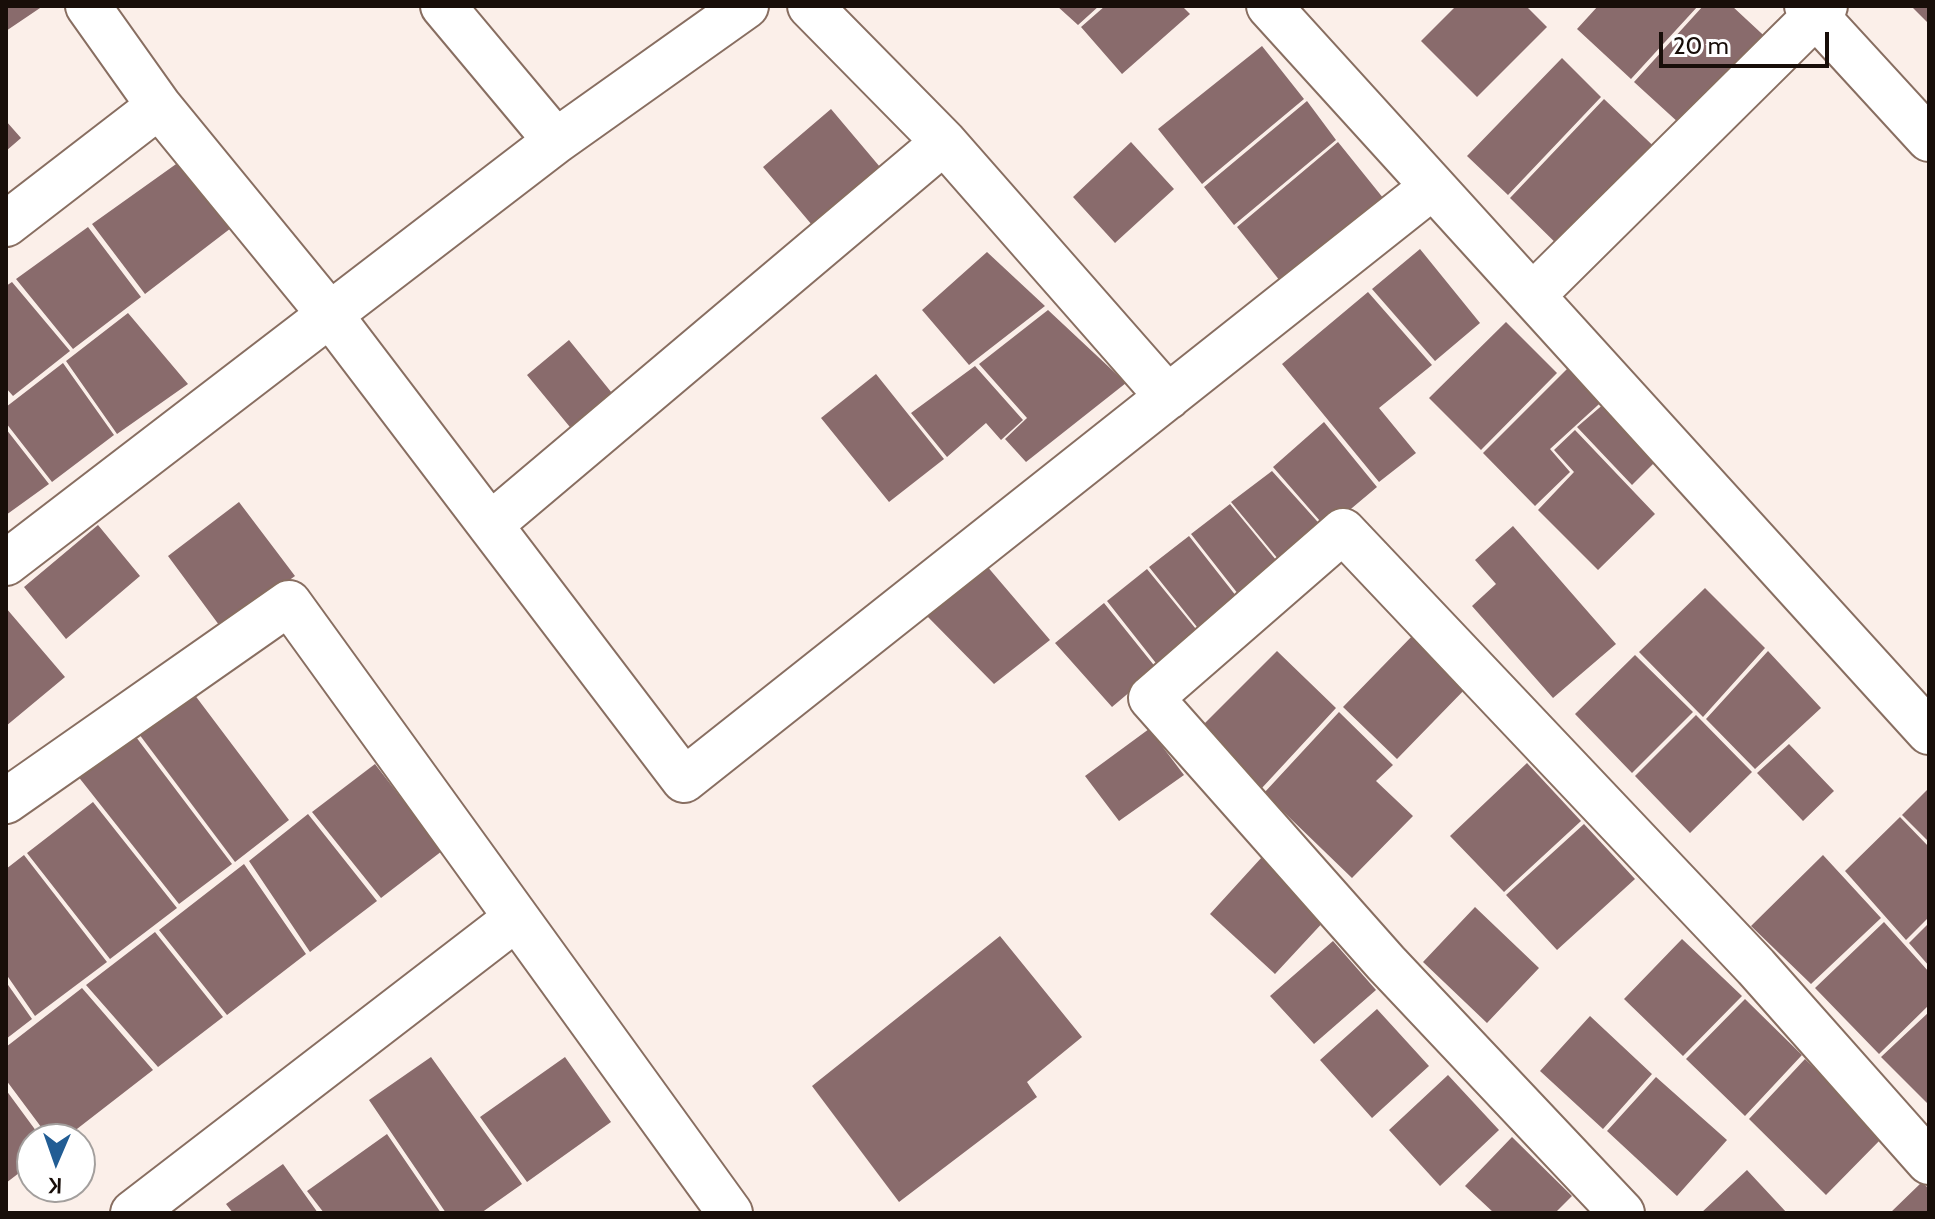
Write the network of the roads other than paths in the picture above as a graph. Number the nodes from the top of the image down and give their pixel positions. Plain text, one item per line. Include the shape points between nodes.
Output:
1 (88, 6) edge
2 (443, 6) edge
3 (746, 6) edge
4 (810, 6) edge
5 (1269, 6) edge
6 (1816, 9) edge
7 (159, 106) junction
8 (1929, 139) edge
9 (556, 141) junction
10 (944, 142) junction
11 (1431, 188) junction
12 (6, 224) edge
13 (1533, 295) junction
14 (331, 316) junction
15 (1168, 397) junction
16 (490, 525) junction
17 (6, 563) edge
18 (1929, 732) edge
19 (6, 801) edge
20 (515, 919) junction
21 (1929, 1162) edge
22 (133, 1213) edge
23 (730, 1213) edge
24 (1622, 1213) edge

1 - 7 street
2 - 9 street
3 - 9 street
4 - 10 street
5 - 11 street
6 - 8 street
6 - 13 street
7 - 12 street
7 - 14 street
9 - 14 street
10 - 15 street
10 - 16 street
11 - 13 street
11 - 15 street
13 - 18 street
14 - 16 street
14 - 17 street
15 - 16 street via 684,780
19 - 20 street via 289,603
20 - 22 street
20 - 23 street
21 - 24 street via 1756,967 1343,531 1151,698 1386,963

